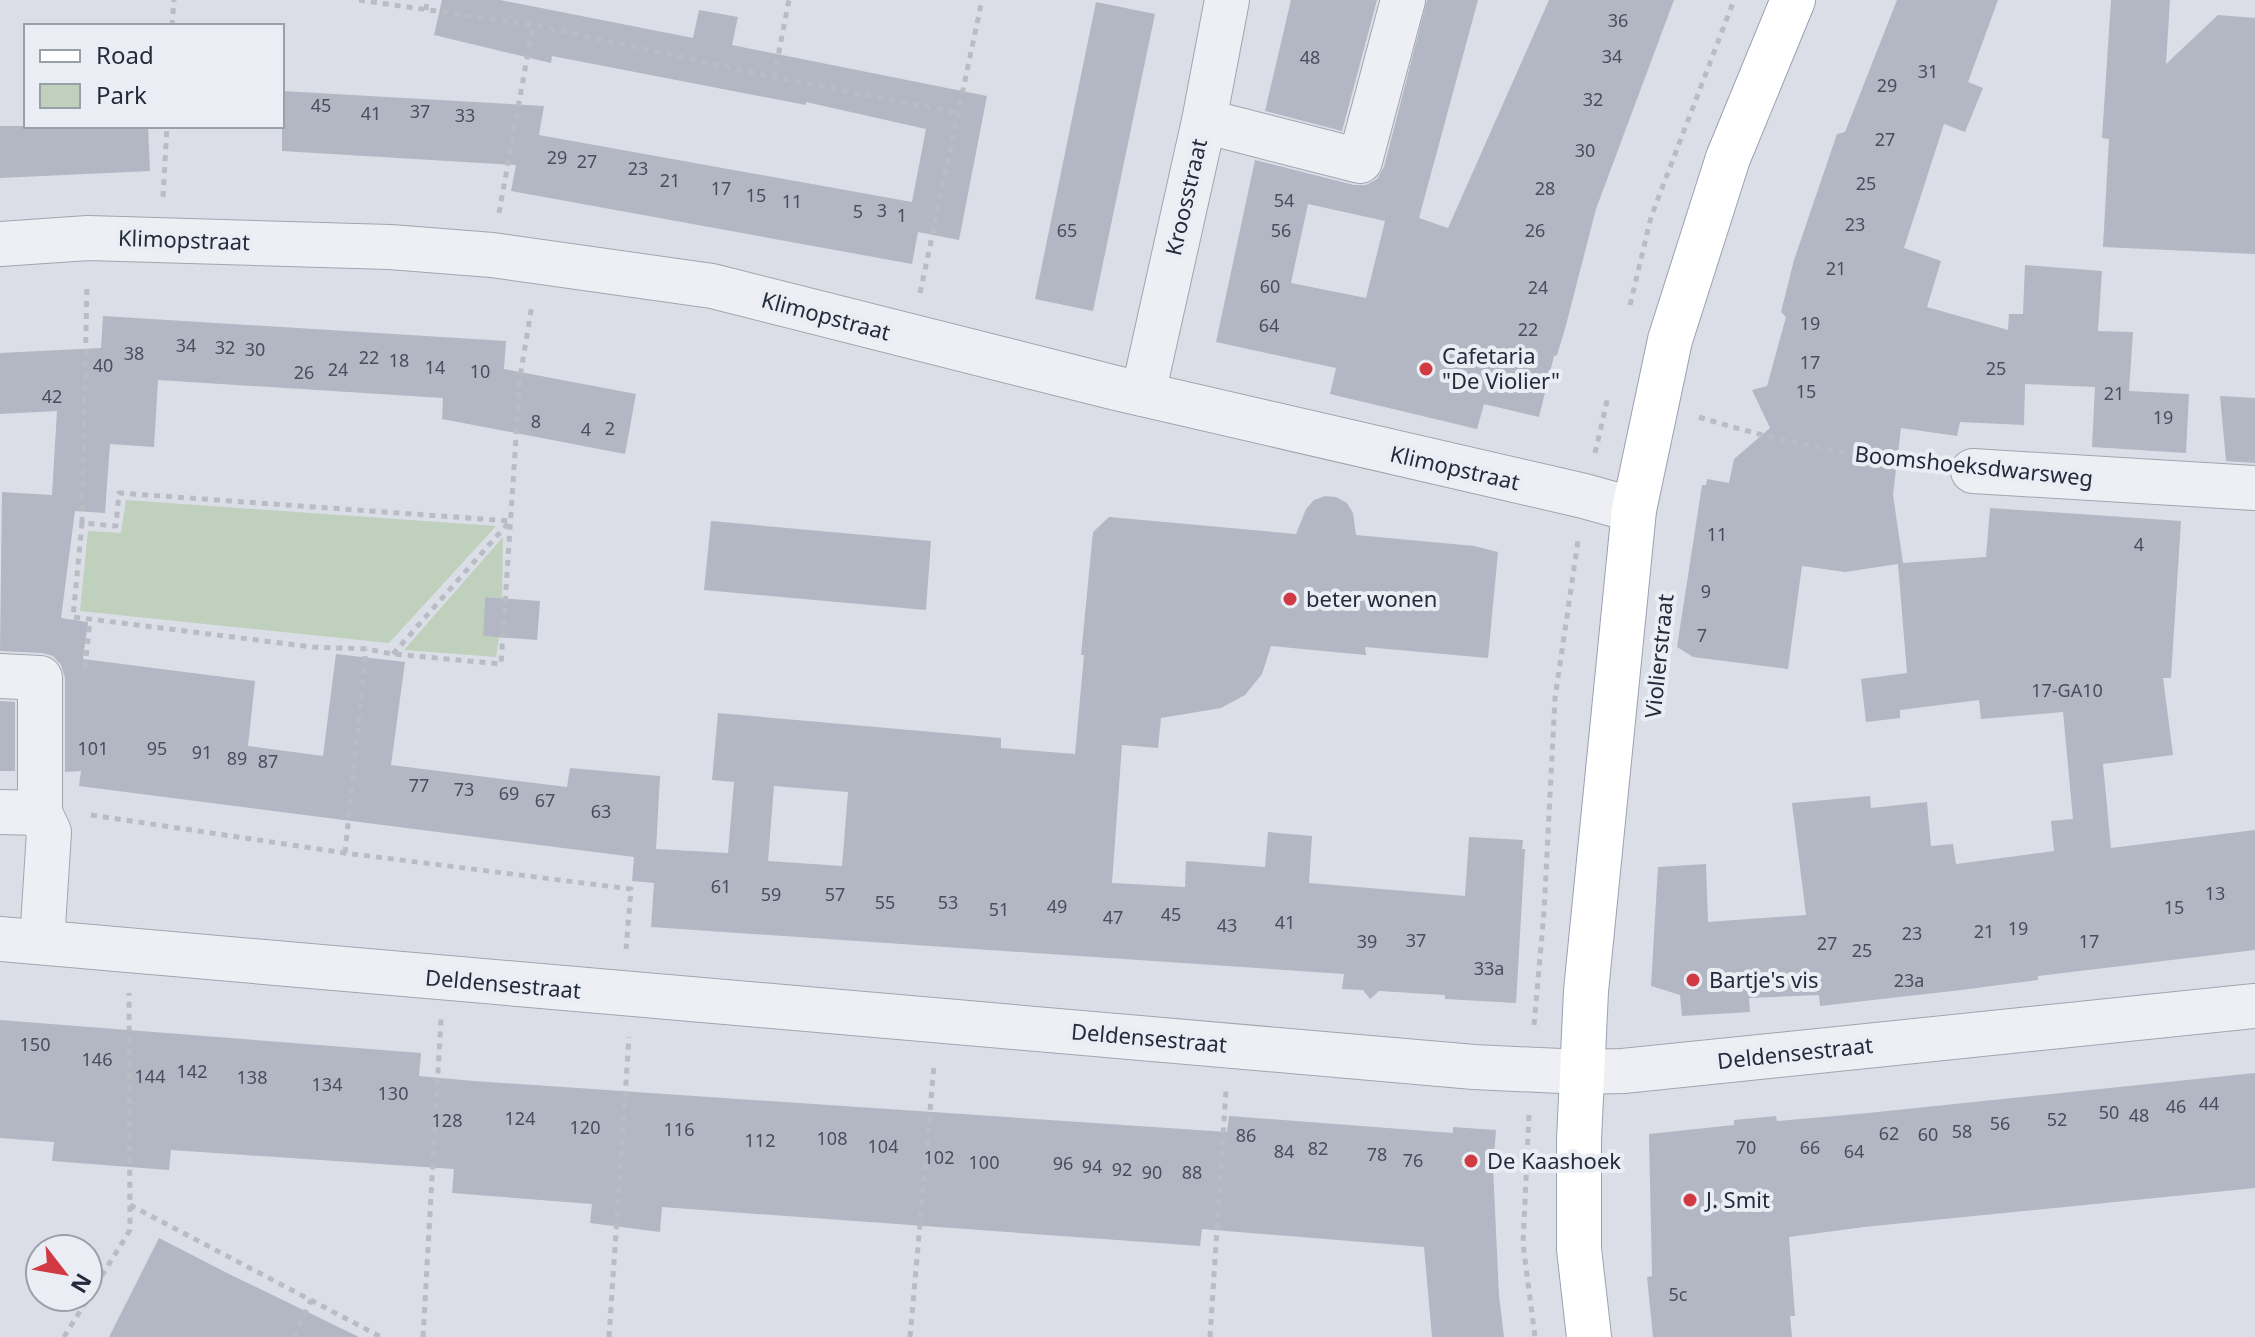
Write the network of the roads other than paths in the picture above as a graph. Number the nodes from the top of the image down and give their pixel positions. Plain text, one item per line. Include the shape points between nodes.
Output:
1 (1227, 0) edge
2 (1403, 0) edge
3 (1793, 0) edge
4 (1204, 121) junction
5 (0, 244) edge
6 (1143, 394) junction
7 (1973, 471) road end
8 (2255, 488) edge
9 (1634, 510) junction
10 (0, 676) edge
11 (20, 812) edge
12 (21, 941) edge
13 (2255, 1006) edge
14 (1582, 1072) junction
15 (1589, 1337) edge

1 - 4 street, Kroosstraat
2 - 4 street via 1360,161
3 - 9 main road, Violierstraat via 1728,158 1670,340
4 - 6 street, Kroosstraat
5 - 6 street, Klimopstraat via 160,239 390,247 539,261 712,286
6 - 9 street, Klimopstraat
7 - 8 street, Boomshoeksdwarsweg
9 - 14 main road, Violierstraat
10 - 11 street, Deldensestraat via 40,678
11 - 12 street, Deldensestraat via 49,832
12 - 14 street, Deldensestraat via 1474,1067
13 - 14 street, Deldensestraat
14 - 15 main road, Violierstraat via 1579,1249

